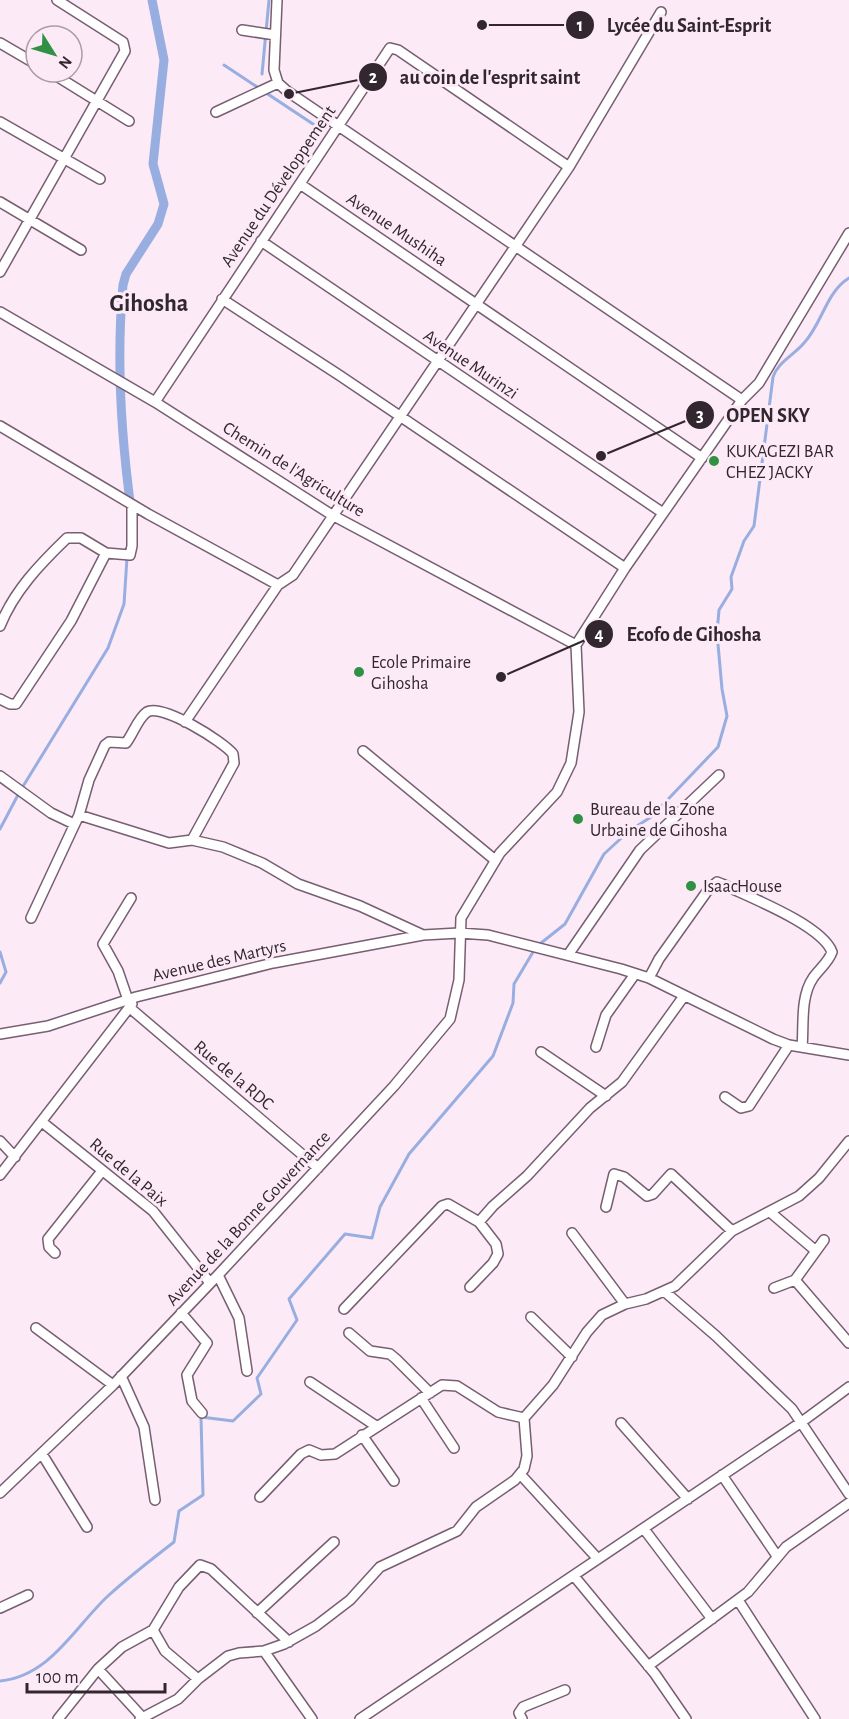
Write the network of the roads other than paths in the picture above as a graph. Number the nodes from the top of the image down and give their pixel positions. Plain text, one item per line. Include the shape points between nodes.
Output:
1 (57, 0) edge
2 (277, 0) edge
3 (662, 12) dead end
4 (242, 30) dead end
5 (275, 35) junction
6 (0, 43) edge
7 (24, 57) edge
8 (278, 83) junction
9 (70, 84) edge
10 (97, 100) junction
11 (216, 112) dead end
12 (129, 121) dead end
13 (0, 122) edge
14 (339, 125) junction
15 (65, 158) junction
16 (569, 167) junction
17 (100, 179) dead end
18 (300, 184) junction
19 (0, 202) edge
20 (31, 220) junction
21 (849, 233) edge
22 (261, 241) junction
23 (514, 246) junction
24 (81, 250) dead end
25 (0, 272) edge
26 (222, 299) junction
27 (476, 302) junction
28 (0, 312) edge
29 (438, 362) junction
30 (742, 400) junction
31 (154, 402) junction
32 (400, 417) junction
33 (0, 426) edge
34 (702, 458) junction
35 (132, 505) junction
36 (663, 513) junction
37 (332, 515) junction
38 (106, 553) junction
39 (625, 568) junction
40 (278, 585) junction
41 (0, 626) edge
42 (576, 645) junction
43 (0, 699) edge
44 (185, 722) junction
45 (363, 751) dead end
46 (719, 775) dead end
47 (0, 776) edge
48 (77, 820) junction
49 (192, 840) junction
50 (495, 860) junction
51 (131, 898) dead end
52 (31, 918) dead end
53 (455, 933) junction
54 (423, 935) junction
55 (568, 955) junction
56 (635, 974) junction
57 (649, 978) junction
58 (684, 996) junction
59 (132, 1002) junction
60 (0, 1034) edge
61 (789, 1045) junction
62 (596, 1047) dead end
63 (802, 1047) junction
64 (541, 1052) dead end
65 (849, 1055) edge
66 (606, 1096) junction
67 (725, 1097) dead end
68 (42, 1122) junction
69 (0, 1141) edge
70 (849, 1141) edge
71 (15, 1157) junction
72 (318, 1168) junction
73 (102, 1171) junction
74 (0, 1175) edge
75 (606, 1207) dead end
76 (770, 1212) junction
77 (479, 1222) junction
78 (732, 1231) junction
79 (572, 1233) dead end
80 (824, 1240) dead end
81 (816, 1251) junction
82 (56, 1253) dead end
83 (218, 1275) junction
84 (795, 1281) junction
85 (210, 1283) junction
86 (470, 1287) dead end
87 (774, 1288) dead end
88 (664, 1291) junction
89 (625, 1304) junction
90 (344, 1309) dead end
91 (181, 1313) junction
92 (531, 1317) dead end
93 (36, 1328) dead end
94 (349, 1333) dead end
95 (849, 1343) edge
96 (572, 1357) junction
97 (248, 1371) dead end
98 (121, 1376) junction
99 (310, 1382) dead end
100 (113, 1385) junction
101 (849, 1387) edge
102 (430, 1393) junction
103 (421, 1398) junction
104 (202, 1413) dead end
105 (524, 1418) junction
106 (802, 1421) junction
107 (621, 1423) dead end
108 (375, 1426) junction
109 (362, 1435) junction
110 (454, 1448) dead end
111 (42, 1455) junction
112 (520, 1474) junction
113 (722, 1475) junction
114 (394, 1481) dead end
115 (0, 1493) edge
116 (849, 1494) edge
117 (260, 1497) dead end
118 (688, 1498) junction
119 (155, 1500) dead end
120 (849, 1503) edge
121 (87, 1527) dead end
122 (644, 1529) junction
123 (334, 1542) dead end
124 (777, 1556) junction
125 (598, 1559) junction
126 (574, 1576) junction
127 (28, 1595) dead end
128 (738, 1600) junction
129 (0, 1608) edge
130 (257, 1613) junction
131 (712, 1619) junction
132 (153, 1630) junction
133 (289, 1642) junction
134 (264, 1651) junction
135 (648, 1666) junction
136 (98, 1669) junction
137 (198, 1679) junction
138 (566, 1690) dead end
139 (141, 1718) edge
140 (58, 1719) edge
141 (312, 1719) edge
142 (360, 1719) edge
143 (522, 1719) edge
144 (686, 1719) edge
145 (815, 1719) edge

1 - 10 street via 125,45 123,56
2 - 5 street
3 - 16 street
4 - 5 street
5 - 8 street via 274,70
6 - 7 street
8 - 11 street
8 - 14 street
9 - 10 street
10 - 12 street
10 - 15 street
13 - 15 street
14 - 16 street, Avenue du Développement via 387,51 394,48
14 - 18 street, Avenue du Développement
14 - 23 street
15 - 17 street
15 - 20 street
16 - 23 street
18 - 22 street, Avenue du Développement
18 - 27 street, Avenue Mushiha
19 - 20 street
20 - 24 street
20 - 25 street
21 - 30 street via 759,383
22 - 26 street, Avenue du Développement
22 - 29 street, Avenue Murinzi
23 - 27 street
23 - 30 street
26 - 31 street, Avenue du Développement
26 - 32 street
27 - 29 street
27 - 34 street, Avenue Mushiha
28 - 31 street, Chemin de l'Agriculture
29 - 32 street
29 - 36 street, Avenue Murinzi
30 - 34 street
31 - 37 street, Chemin de l'Agriculture
32 - 37 street
32 - 39 street
33 - 35 street
34 - 36 street
35 - 38 street via 130,555
35 - 40 street
36 - 39 street
37 - 40 street via 293,575
37 - 42 street, Chemin de l'Agriculture
38 - 41 street via 81,538 67,538 35,570
38 - 43 street via 71,621 16,704
39 - 42 street
40 - 44 street
42 - 50 street, Avenue de la Bonne Gouvernance via 579,712 572,763 558,792
44 - 48 street via 153,710 146,713 126,743 105,745
44 - 49 street via 228,747 234,763
45 - 50 street
46 - 55 street via 640,850
47 - 48 street via 51,813
48 - 49 street via 170,843
48 - 52 street
49 - 54 street via 244,855 298,884 360,906
50 - 53 street, Avenue de la Bonne Gouvernance via 465,908
51 - 59 street via 103,944
53 - 54 street, Avenue des Martyrs
53 - 55 street, Avenue des Martyrs via 488,935
53 - 72 street, Avenue de la Bonne Gouvernance via 459,980 450,1018
54 - 59 street, Avenue des Martyrs via 273,963
55 - 56 street, Avenue des Martyrs
56 - 57 street, Avenue des Martyrs
56 - 62 street via 606,1015
57 - 58 street, Avenue des Martyrs
57 - 63 street via 658,959 708,890 717,882 722,884 800,923 830,945 830,958 812,979 807,992
58 - 61 street, Avenue des Martyrs
58 - 66 street via 645,1053
59 - 60 street, Avenue des Martyrs via 48,1026
59 - 68 street
59 - 72 street, Rue de la RDC
61 - 63 street, Avenue des Martyrs
61 - 67 street via 747,1108
63 - 65 street, Avenue des Martyrs
64 - 66 street
66 - 77 street
68 - 71 street
68 - 73 street, Rue de la Paix
69 - 71 street
70 - 76 street via 799,1196
71 - 74 street
72 - 83 street, Avenue de la Bonne Gouvernance
73 - 82 street via 48,1239
73 - 85 street, Rue de la Paix via 153,1211
75 - 78 street via 614,1174 624,1177 647,1196 671,1174
76 - 78 street
76 - 81 street
77 - 86 street via 496,1244 498,1254
77 - 90 street via 448,1204 442,1206
78 - 88 street via 691,1272
79 - 89 street
80 - 81 street
81 - 84 street
83 - 85 street, Avenue de la Bonne Gouvernance
83 - 97 street via 239,1318
84 - 87 street
84 - 95 street
85 - 91 street, Avenue de la Bonne Gouvernance
88 - 89 street
88 - 106 street via 759,1376
89 - 96 street via 594,1323
91 - 98 street, Avenue de la Bonne Gouvernance
91 - 104 street via 207,1343 187,1375 192,1401
92 - 96 street
93 - 100 street
94 - 102 street via 370,1351 390,1354
96 - 105 street
98 - 100 street, Avenue de la Bonne Gouvernance
98 - 119 street via 144,1427
99 - 108 street
100 - 111 street, Avenue de la Bonne Gouvernance
101 - 106 street
102 - 103 street
102 - 105 street via 451,1384 498,1412
103 - 108 street
103 - 110 street
105 - 112 street via 527,1456
106 - 113 street
106 - 116 street
107 - 118 street
108 - 109 street
109 - 114 street
109 - 117 street via 328,1456 309,1450 301,1454
111 - 115 street, Avenue de la Bonne Gouvernance
111 - 121 street
112 - 125 street
112 - 133 street via 476,1507 457,1531 380,1567 350,1600
113 - 118 street
113 - 124 street
118 - 122 street
120 - 124 street
122 - 125 street
122 - 131 street
123 - 130 street
124 - 128 street
125 - 126 street
126 - 135 street
126 - 142 street
127 - 129 street
128 - 131 street
128 - 145 street
130 - 132 street via 211,1569 200,1565 179,1587
130 - 133 street
131 - 135 street
132 - 136 street via 122,1647
132 - 137 street via 163,1648
133 - 134 street
134 - 137 street via 228,1656
134 - 141 street
135 - 144 street
136 - 139 street
136 - 140 street
137 - 139 street via 178,1699
138 - 143 street via 523,1707 519,1713

